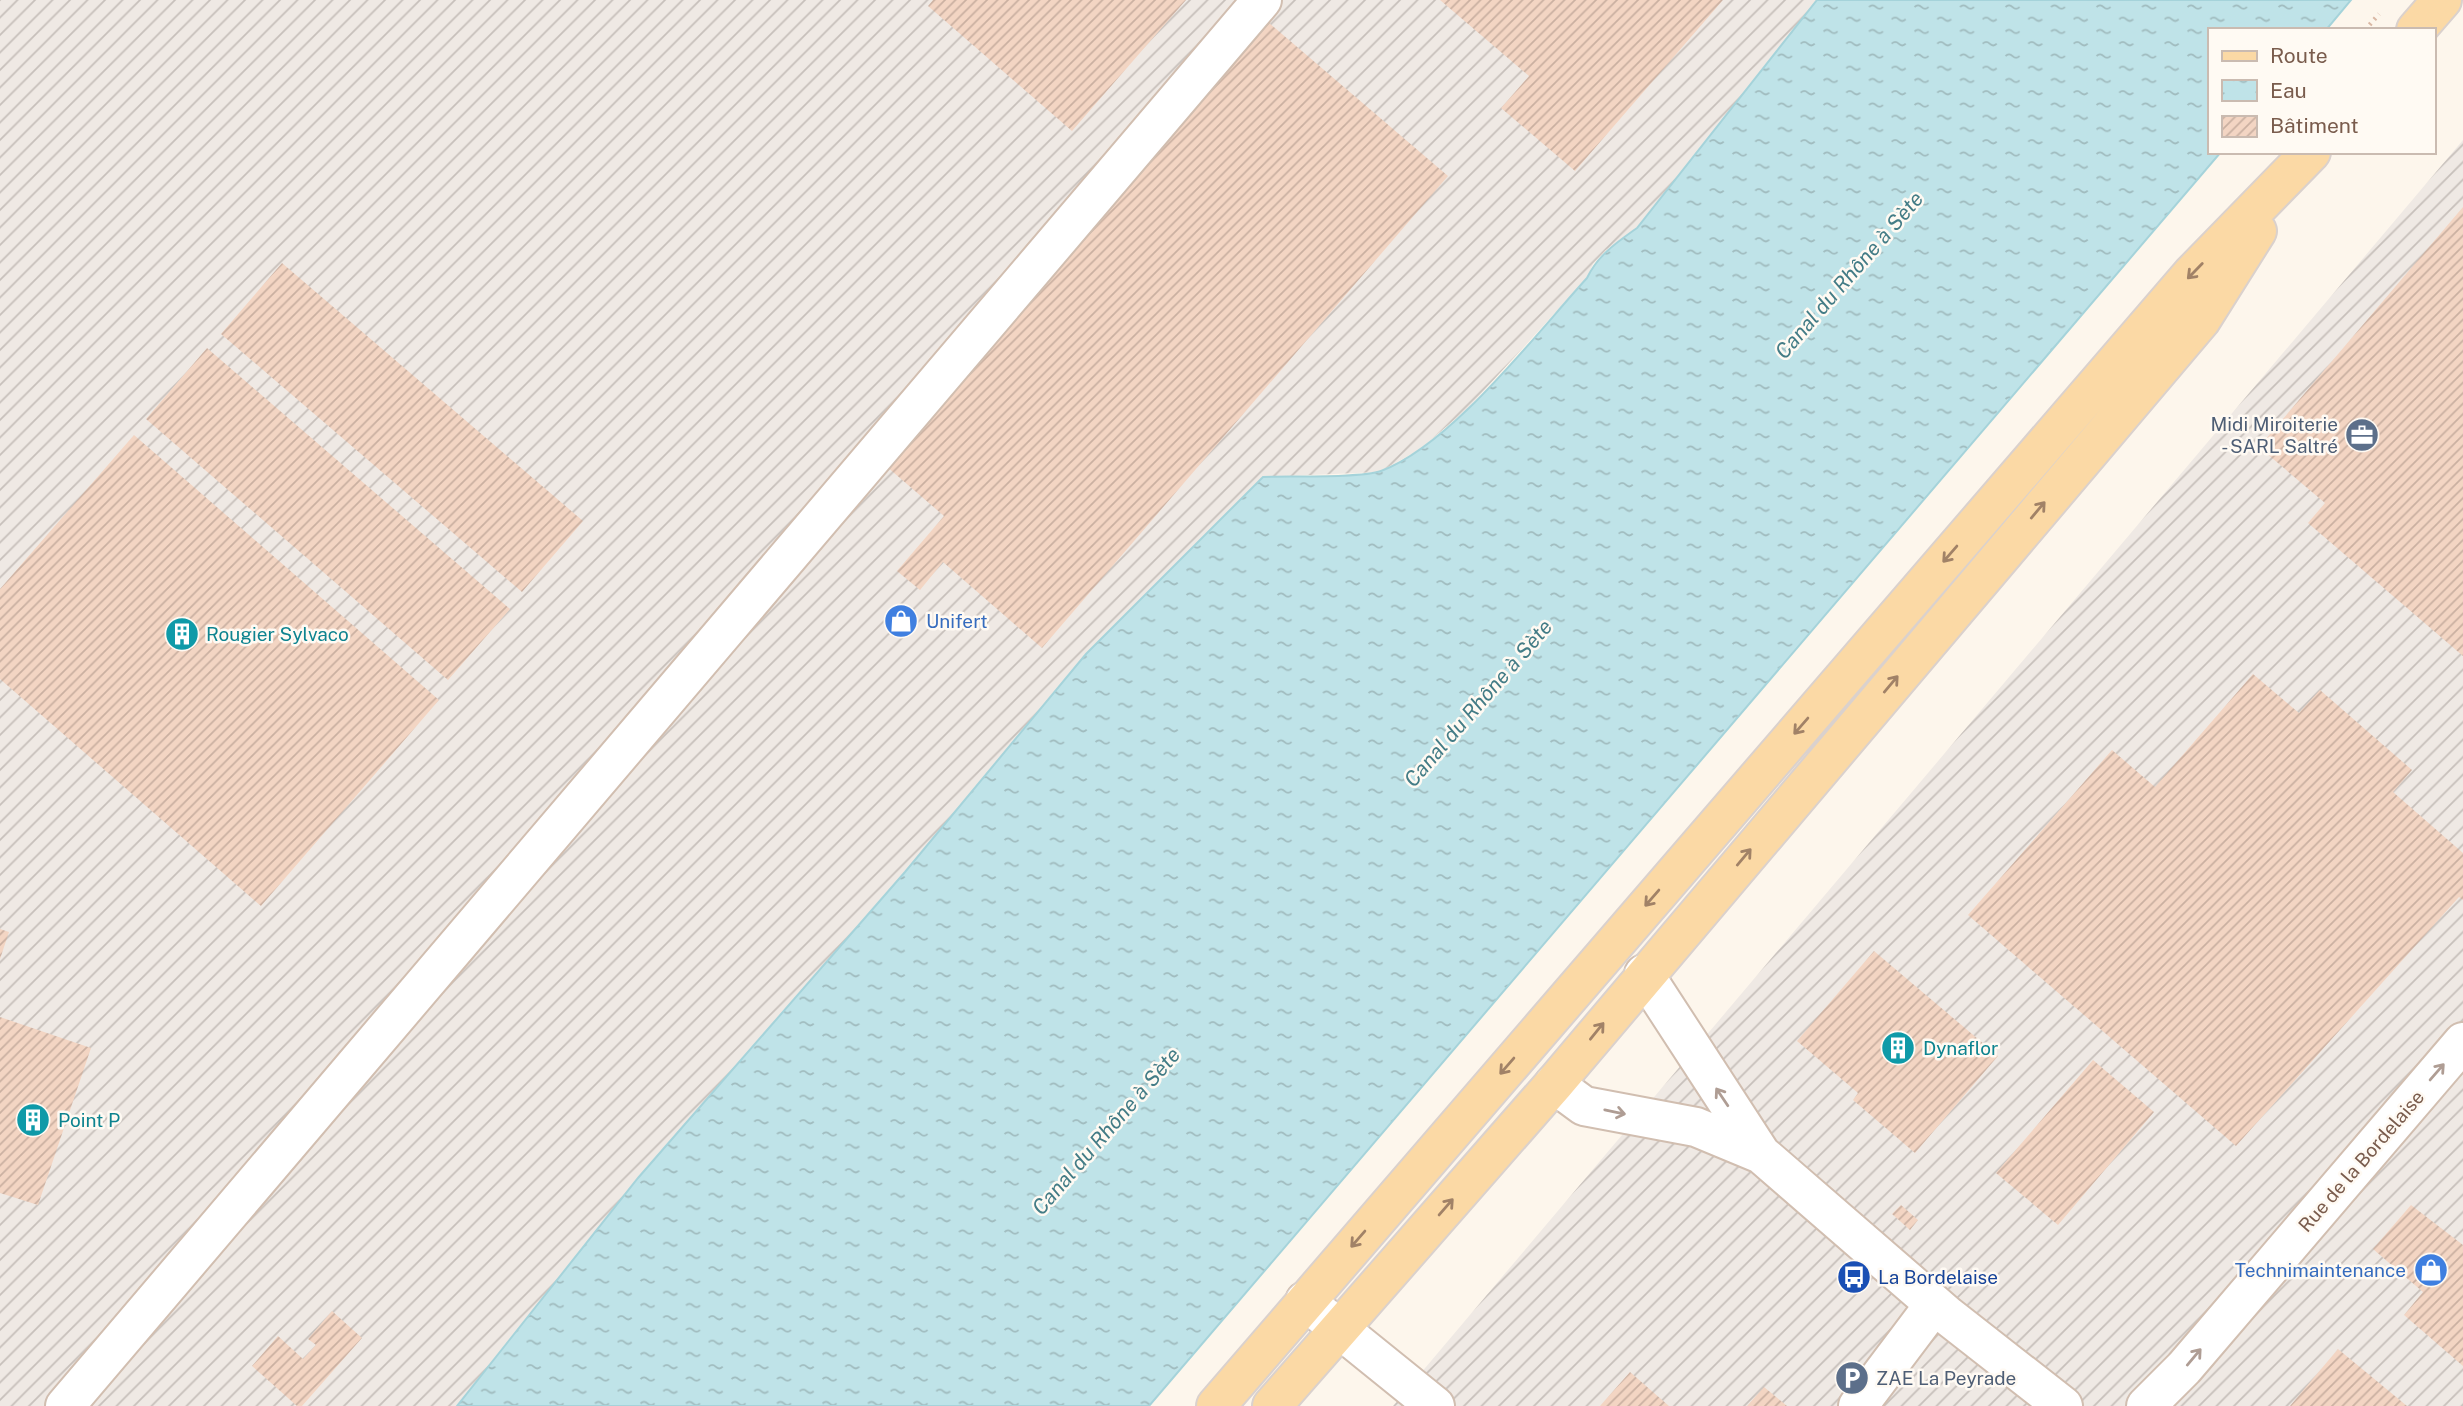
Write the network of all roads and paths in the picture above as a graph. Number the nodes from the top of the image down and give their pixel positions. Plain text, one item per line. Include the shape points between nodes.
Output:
1 (1262, 0) edge
2 (2442, 0) edge
3 (2418, 28) edge
4 (2303, 161) edge
5 (1644, 974) junction
6 (1567, 996) junction
7 (2463, 1042) edge
8 (1554, 1084) junction
9 (1761, 1154) junction
10 (1305, 1301) junction
11 (1934, 1305) junction
12 (1339, 1329) junction
13 (65, 1406) edge
14 (1216, 1406) edge
15 (1272, 1406) edge
16 (1435, 1406) edge
17 (1858, 1406) edge
18 (2063, 1406) edge
19 (2146, 1406) edge

1 - 13 street
2 - 3 main road
5 -> 4 main road via 2200,320
4 -> 6 main road via 2192,274
5 - 6 main road
8 -> 5 main road
9 -> 5 street
6 - 8 main road
6 -> 10 main road
19 -> 7 street, Rue de la Bordelaise via 2184,1368
8 -> 9 street via 1584,1105 1696,1127
12 -> 8 main road
9 - 11 street
10 - 12 street
10 - 14 main road
11 - 17 street
11 - 18 street
12 - 15 main road
12 - 16 street

